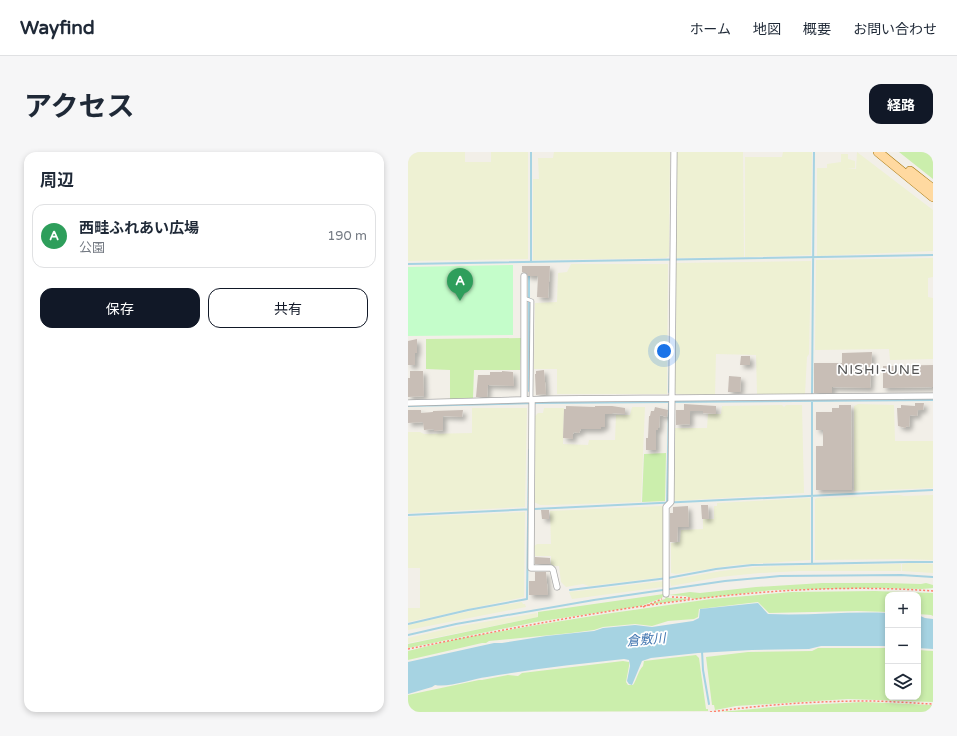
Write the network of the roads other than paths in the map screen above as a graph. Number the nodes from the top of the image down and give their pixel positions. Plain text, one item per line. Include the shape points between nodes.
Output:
1 (674, 152) edge
2 (878, 152) edge
3 (888, 152) edge
4 (933, 189) edge
5 (933, 197) edge
6 (524, 276) dead end
7 (527, 299) junction
8 (933, 396) edge
9 (524, 400) junction
10 (671, 401) junction
11 (532, 402) junction
12 (408, 403) edge
13 (557, 587) dead end
14 (666, 593) road end

1 - 10 street
2 - 5 main road
3 - 4 main road
6 - 7 street
7 - 9 street
7 - 11 lane via 532,301
8 - 10 street
9 - 11 street
9 - 12 street
10 - 11 street
10 - 14 street via 671,502 666,507
11 - 13 street via 531,568 551,568

